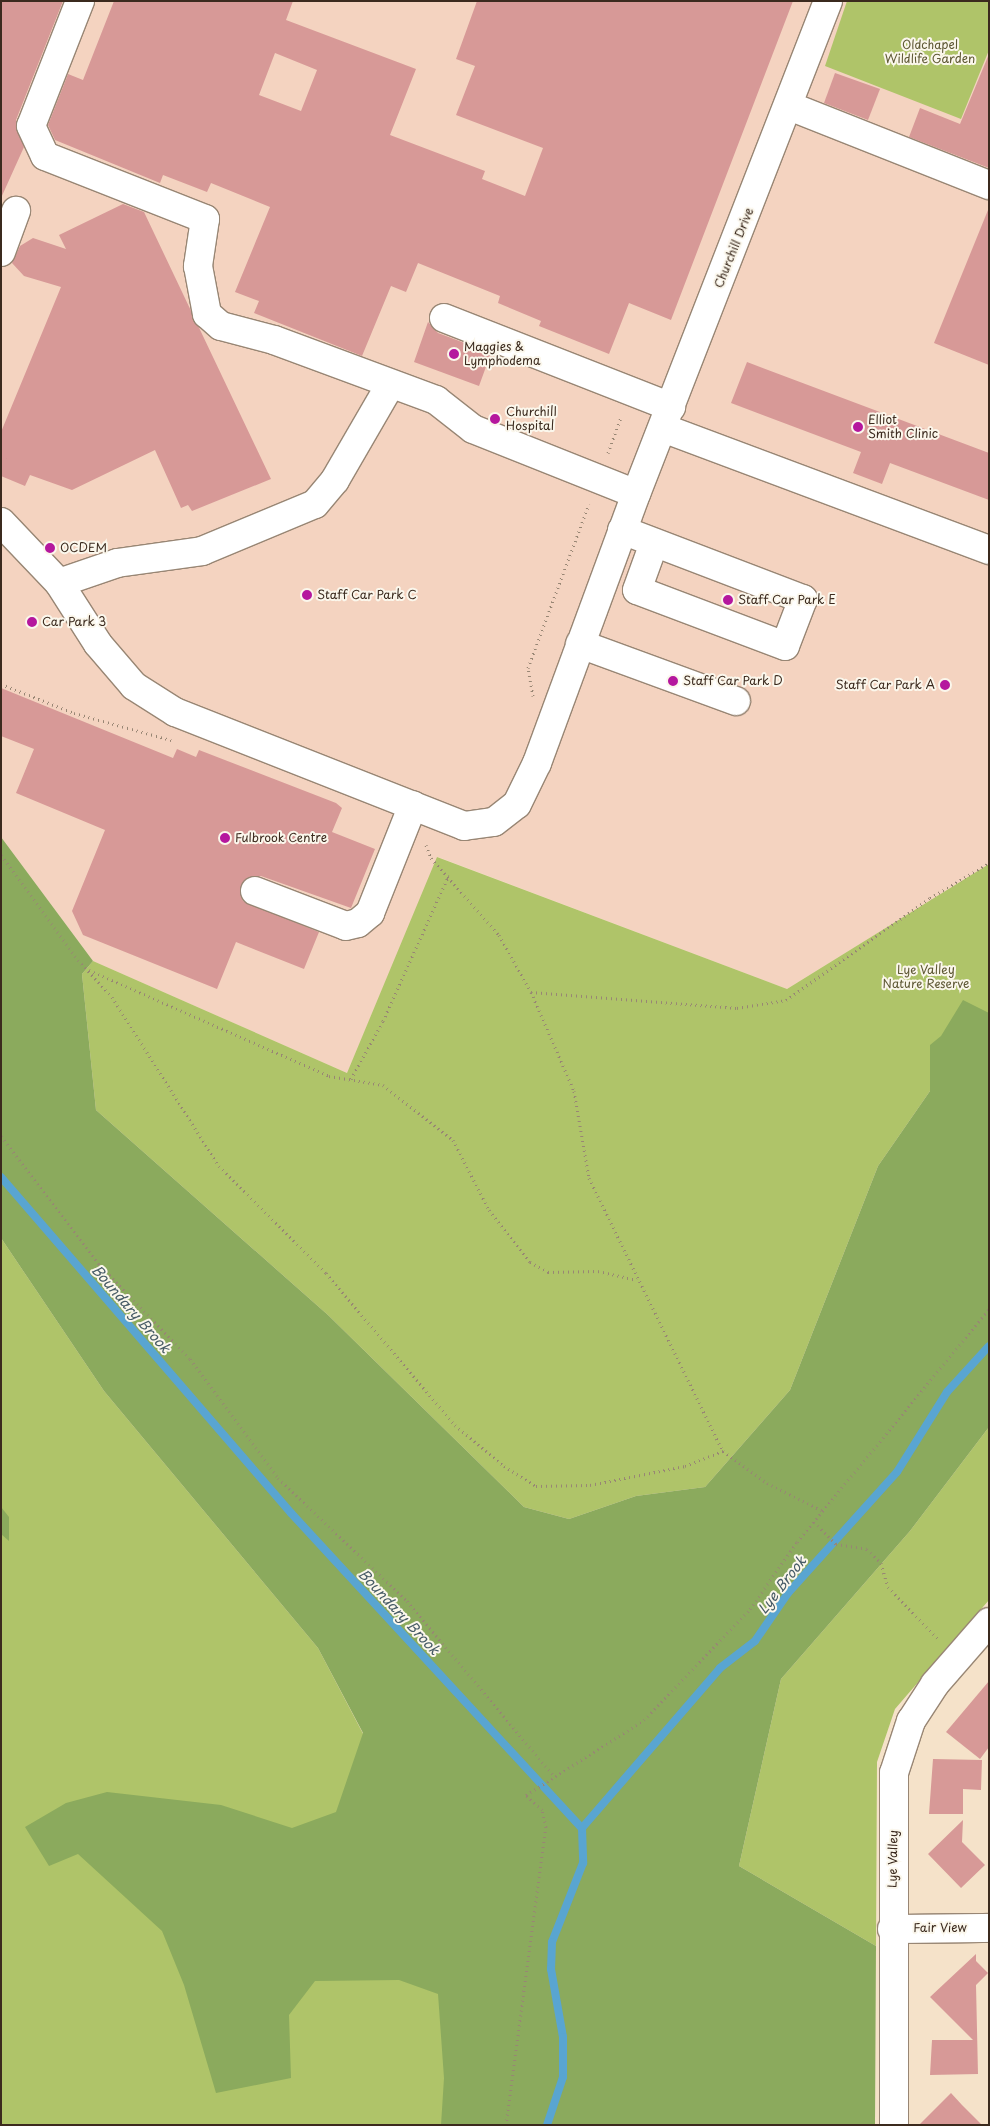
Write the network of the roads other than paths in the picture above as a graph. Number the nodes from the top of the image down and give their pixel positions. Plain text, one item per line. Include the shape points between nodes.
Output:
1 (80, 1) edge
2 (828, 1) edge
3 (789, 106) junction
4 (989, 186) edge
5 (16, 212) dead end
6 (1, 252) edge
7 (444, 318) dead end
8 (390, 385) junction
9 (667, 418) junction
10 (636, 494) junction
11 (1, 522) edge
12 (622, 530) junction
13 (654, 543) junction
14 (989, 550) edge
15 (59, 583) junction
16 (580, 644) junction
17 (736, 701) dead end
18 (413, 804) junction
19 (255, 891) dead end
20 (989, 1622) edge
21 (989, 1928) edge
22 (892, 1929) junction
23 (894, 2125) edge

1 - 8 street via 30,126 45,156 204,219 200,282 207,314 221,326 274,340
2 - 3 street, Churchill Drive
3 - 4 street
3 - 9 street, Churchill Drive
5 - 6 street
7 - 9 street via 645,397
8 - 10 street via 436,400 472,429 599,476
8 - 15 street via 334,480 315,504 202,551 117,563
9 - 10 street, Churchill Drive
9 - 14 street
10 - 12 street, Churchill Drive
11 - 15 street, Churchill Drive
12 - 13 street
12 - 16 street, Churchill Drive
13 - 13 street via 803,599 785,646 637,590
15 - 18 street, Churchill Drive via 98,644 134,686 175,712
16 - 17 street
16 - 18 street, Churchill Drive via 537,762 517,804 494,822 464,826
18 - 19 street via 370,913 358,922 346,926
20 - 22 street, Lye Valley via 935,1684 905,1739 894,1773
21 - 22 street, Fair View
22 - 23 street, Lye Valley

